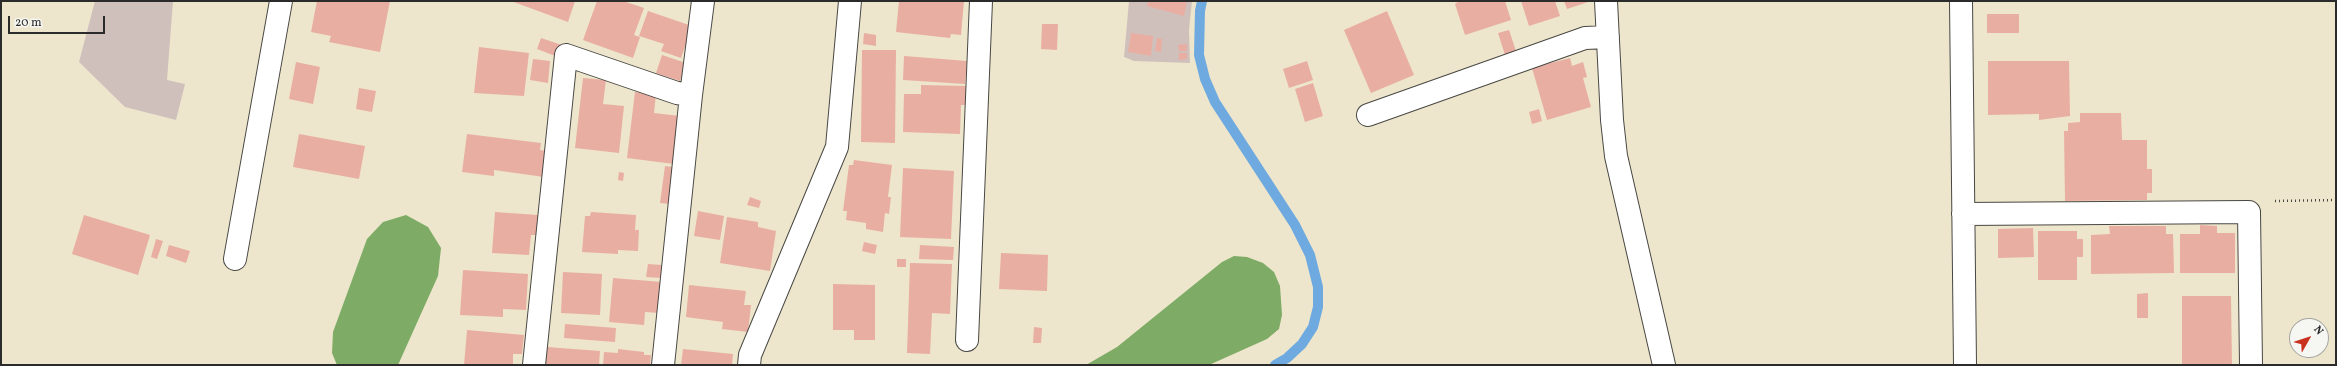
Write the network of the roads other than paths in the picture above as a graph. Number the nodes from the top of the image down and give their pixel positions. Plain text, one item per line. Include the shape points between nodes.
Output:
1 (281, 1) edge
2 (703, 1) edge
3 (850, 1) edge
4 (981, 1) edge
5 (1606, 1) edge
6 (1961, 1) edge
7 (1608, 37) junction
8 (691, 95) junction
9 (1368, 115) dead end
10 (1963, 214) junction
11 (235, 259) dead end
12 (967, 340) dead end
13 (534, 365) edge
14 (663, 365) edge
15 (749, 365) edge
16 (1664, 365) edge
17 (1965, 365) edge
18 (2251, 365) edge

1 - 11 street
2 - 8 street
3 - 15 street via 837,147 750,355
4 - 12 street
5 - 7 street
6 - 10 street
7 - 9 street via 1585,38
7 - 16 street via 1616,156
8 - 13 street via 677,93 566,54
8 - 14 street
10 - 17 street
10 - 18 street via 2249,212

